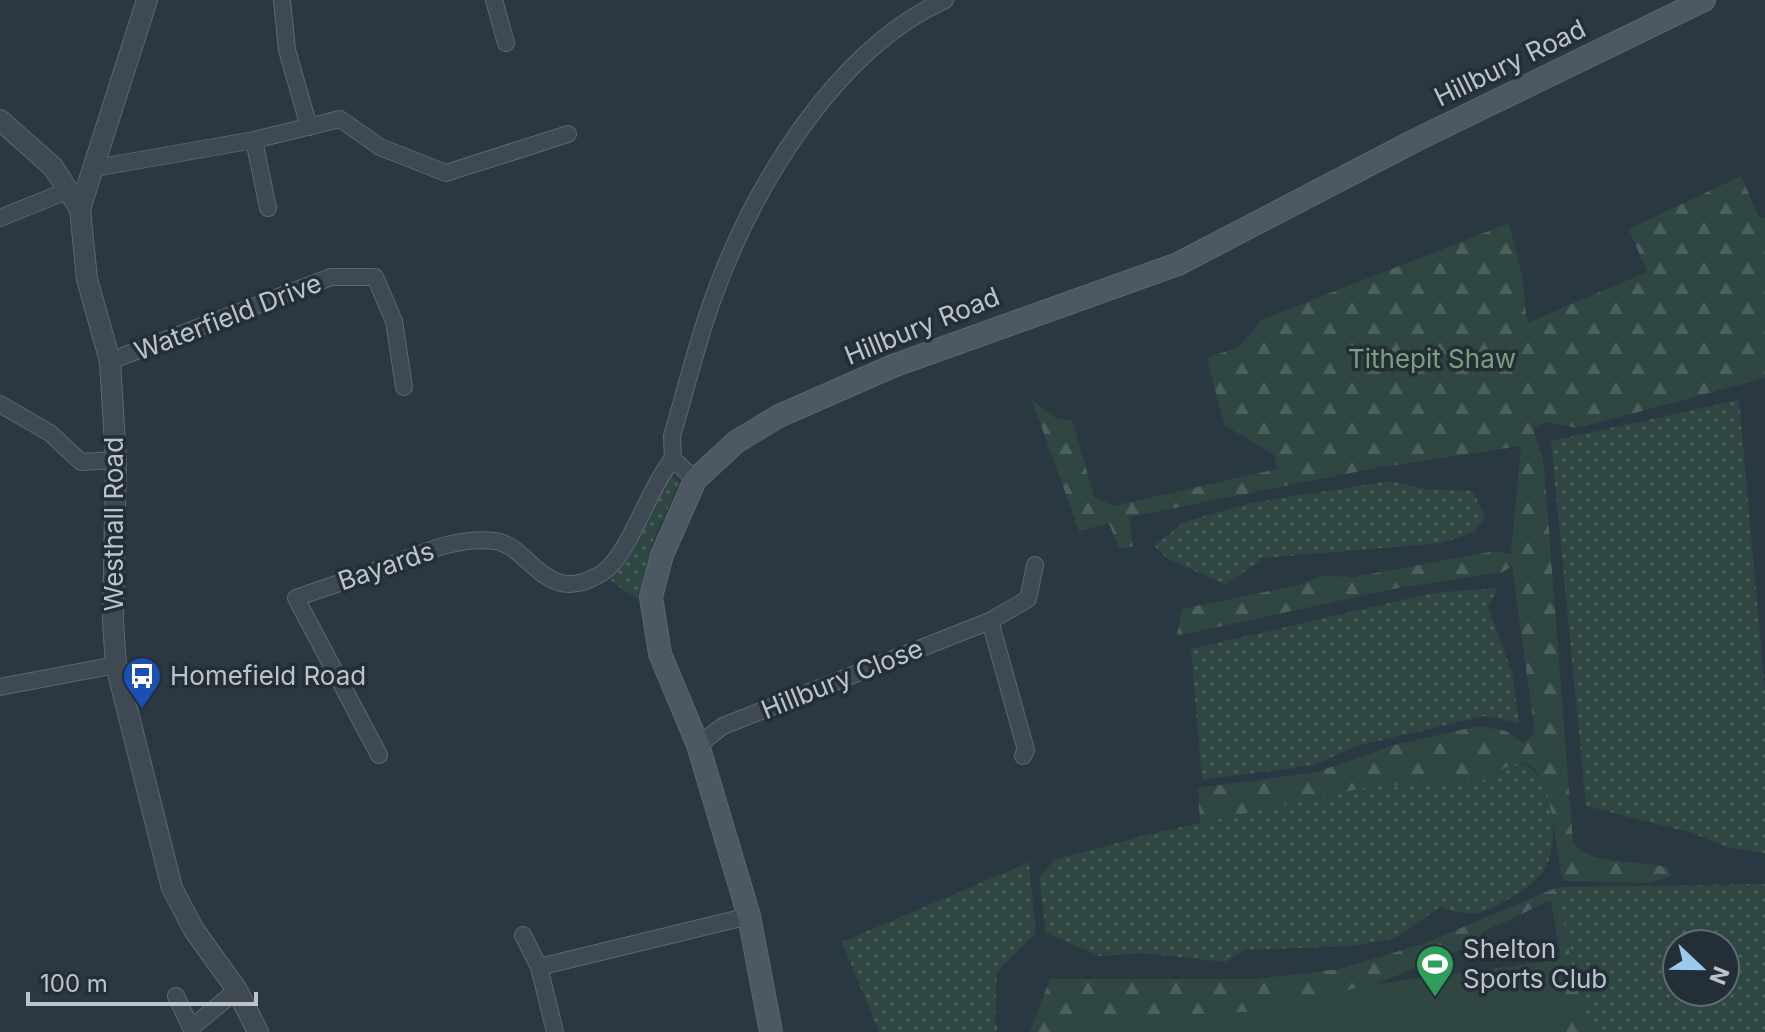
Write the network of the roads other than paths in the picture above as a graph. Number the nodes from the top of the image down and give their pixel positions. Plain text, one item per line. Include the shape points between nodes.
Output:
1 (147, 0) edge
2 (282, 0) edge
3 (494, 0) edge
4 (945, 0) edge
5 (1704, 0) edge
6 (506, 43) dead end
7 (0, 120) edge
8 (309, 127) junction
9 (568, 134) dead end
10 (254, 140) junction
11 (95, 168) junction
12 (69, 190) junction
13 (268, 208) dead end
14 (80, 209) junction
15 (0, 218) edge
16 (110, 361) junction
17 (404, 387) dead end
18 (0, 404) edge
19 (673, 459) junction
20 (116, 460) junction
21 (695, 480) junction
22 (1035, 565) dead end
23 (990, 621) junction
24 (116, 665) junction
25 (0, 687) edge
26 (698, 745) junction
27 (379, 755) dead end
28 (1023, 756) dead end
29 (749, 916) junction
30 (523, 935) dead end
31 (539, 967) junction
32 (237, 990) junction
33 (176, 996) dead end
34 (192, 1030) edge
35 (258, 1032) edge
36 (555, 1032) edge
37 (771, 1032) edge

1 - 11 street, Westhall Road
2 - 8 street via 287,50
3 - 6 street
4 - 19 street via 891,32 853,65 778,164 714,295 672,436
5 - 21 main road, Hillbury Road via 1416,140 1178,264 893,366 779,416 736,442
7 - 12 street via 33,145
8 - 9 street via 340,119 380,147 446,173
8 - 10 street
10 - 11 street
10 - 13 street
11 - 14 street, Westhall Road
12 - 14 street
12 - 15 street
14 - 16 street, Westhall Road via 87,279
16 - 17 street, Waterfield Drive via 331,277 375,277 394,321
16 - 20 street, Westhall Road
18 - 20 street via 50,433 81,462
19 - 21 street
19 - 27 street, Bayards via 658,477 620,553 604,572 578,582 552,581 497,541 471,542 424,550 296,598
20 - 24 street, Westhall Road
21 - 26 main road, Hillbury Road via 662,555 651,597 660,654
22 - 23 street, Hillbury Close via 1028,599
23 - 26 street, Hillbury Close via 723,726
23 - 28 street via 1026,750
24 - 25 street
24 - 32 street, Westhall Road via 172,888 194,930
26 - 29 main road, Hillbury Road
29 - 31 street
29 - 37 main road, Hillbury Road
30 - 31 street
31 - 36 street
32 - 34 street
32 - 35 street, Westhall Road
33 - 34 street

